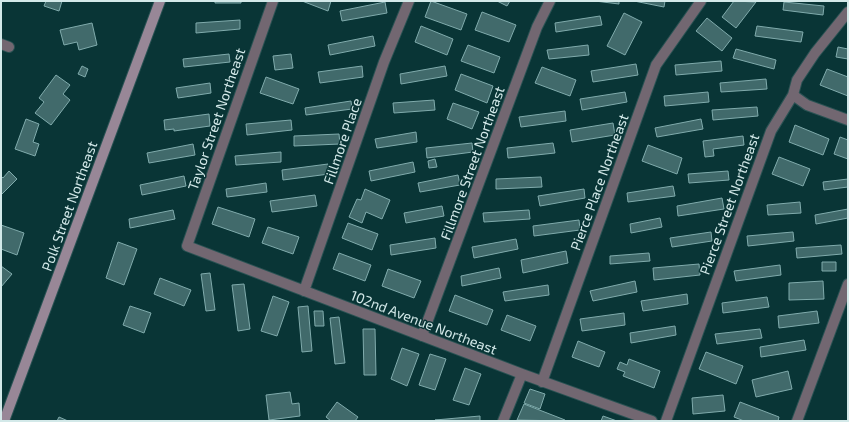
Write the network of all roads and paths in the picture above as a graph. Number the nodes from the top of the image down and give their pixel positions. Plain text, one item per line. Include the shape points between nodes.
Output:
1 (160, 1) edge
2 (273, 1) edge
3 (409, 1) edge
4 (550, 1) edge
5 (700, 1) edge
6 (848, 12) edge
7 (793, 95) junction
8 (848, 120) edge
9 (187, 246) joint
10 (848, 284) edge
11 (304, 291) junction
12 (422, 336) junction
13 (522, 374) junction
14 (542, 382) junction
15 (638, 419) edge
16 (4, 421) edge
17 (503, 421) edge
18 (652, 421) edge
19 (666, 421) edge
20 (797, 421) edge

1 - 16 street, Polk Street Northeast
2 - 9 street, Taylor Street Northeast
3 - 11 street, Fillmore Place via 384,62
4 - 12 street, Fillmore Street Northeast via 537,26
5 - 14 street, Pierce Place Northeast via 656,65
6 - 7 street, Pierce Street Northeast via 797,80
7 - 8 street via 807,105
7 - 19 street, Pierce Street Northeast via 771,131
9 - 11 street, 102nd Avenue Northeast
10 - 20 street
11 - 12 street, 102nd Avenue Northeast
12 - 13 street, 102nd Avenue Northeast
13 - 14 street, 102nd Avenue Northeast
13 - 17 street
14 - 15 street, 102nd Avenue Northeast
15 - 18 street, 102nd Avenue Northeast

